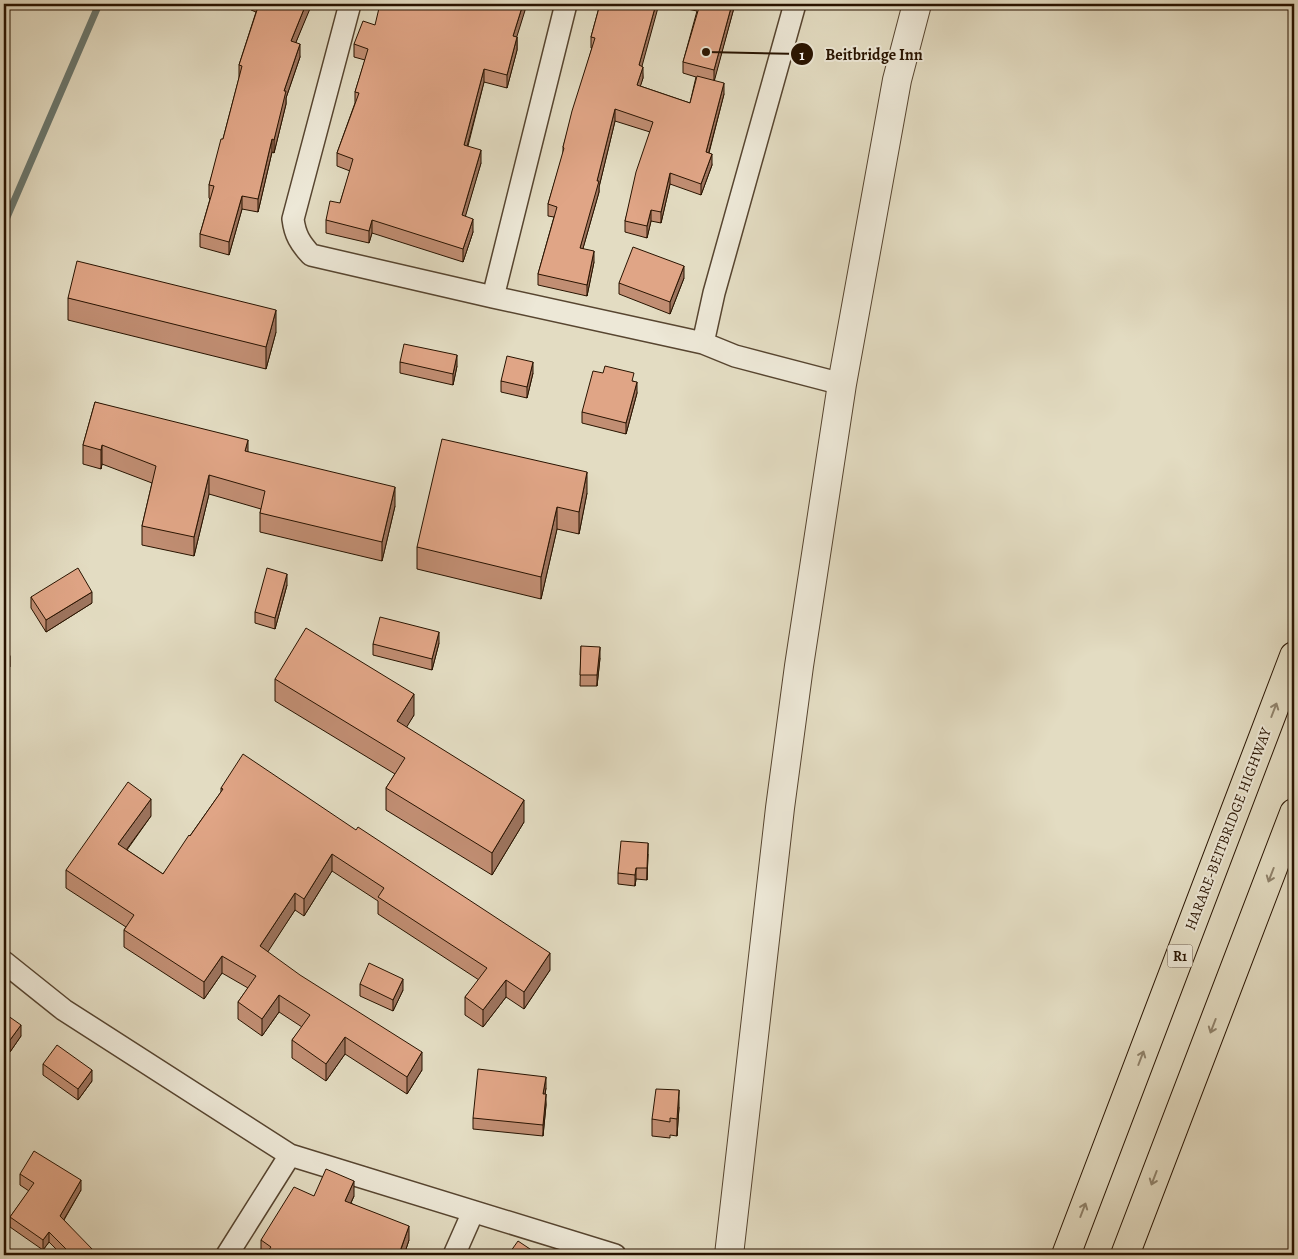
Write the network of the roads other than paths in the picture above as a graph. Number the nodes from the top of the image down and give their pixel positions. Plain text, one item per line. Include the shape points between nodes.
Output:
1 (350, 4) edge
2 (566, 4) edge
3 (795, 4) edge
4 (917, 4) edge
5 (492, 297) junction
6 (703, 343) junction
7 (842, 384) junction
8 (1294, 656) edge
9 (1294, 813) edge
10 (4, 962) edge
11 (290, 1156) junction
12 (473, 1212) junction
13 (227, 1255) edge
14 (454, 1255) edge
15 (615, 1255) edge
16 (729, 1255) edge
17 (1066, 1255) edge
18 (1125, 1255) edge

1 - 5 street via 293,219 300,244 311,254
2 - 5 street
3 - 6 street
4 - 7 street via 897,80
5 - 6 street
6 - 7 street via 735,356
7 - 16 street via 798,666
17 -> 8 highway, HARARE-BEITBRIDGE HIGHWAY / R1
9 -> 18 highway
10 - 11 street via 64,1010
11 - 12 street
11 - 13 street
12 - 14 street
12 - 15 street

